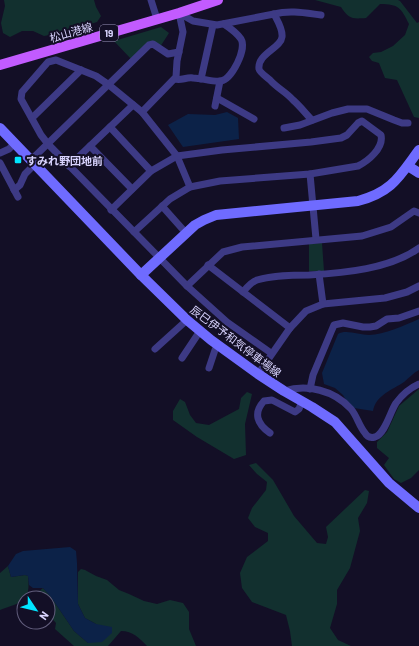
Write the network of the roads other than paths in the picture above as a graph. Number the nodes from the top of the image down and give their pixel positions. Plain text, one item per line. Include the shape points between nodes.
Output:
1 (151, 0) edge
2 (218, 0) edge
3 (179, 12) junction
4 (274, 14) junction
5 (321, 15) dead end
6 (157, 19) junction
7 (224, 24) junction
8 (213, 25) junction
9 (179, 52) junction
10 (0, 65) edge
11 (81, 70) junction
12 (175, 79) junction
13 (201, 79) junction
14 (220, 81) junction
15 (109, 85) junction
16 (217, 98) junction
17 (133, 105) junction
18 (215, 106) dead end
19 (142, 112) junction
20 (32, 118) junction
21 (254, 119) dead end
22 (312, 120) junction
23 (408, 123) dead end
24 (110, 127) junction
25 (0, 128) edge
26 (284, 128) dead end
27 (15, 143) junction
28 (48, 144) junction
29 (90, 146) junction
30 (419, 150) edge
31 (0, 153) edge
32 (178, 156) junction
33 (0, 162) edge
34 (33, 162) junction
35 (69, 166) junction
36 (408, 166) junction
37 (151, 171) junction
38 (419, 173) edge
39 (310, 174) junction
40 (190, 187) junction
41 (132, 189) junction
42 (14, 190) junction
43 (18, 197) dead end
44 (313, 205) junction
45 (162, 206) junction
46 (111, 210) junction
47 (419, 213) edge
48 (134, 232) junction
49 (186, 233) junction
50 (316, 239) junction
51 (419, 248) edge
52 (160, 258) junction
53 (208, 266) junction
54 (320, 274) junction
55 (141, 275) junction
56 (187, 286) junction
57 (419, 286) edge
58 (243, 292) junction
59 (323, 304) junction
60 (419, 311) edge
61 (187, 320) junction
62 (290, 328) junction
63 (200, 331) junction
64 (218, 345) junction
65 (155, 349) dead end
66 (271, 353) junction
67 (182, 358) dead end
68 (209, 368) dead end
69 (258, 374) junction
70 (419, 384) edge
71 (310, 389) junction
72 (284, 391) junction
73 (302, 401) junction
74 (270, 433) dead end
75 (419, 508) edge

1 - 6 street
2 - 3 main road, 松山港線 / 19
3 - 6 main road, 松山港線 / 19
3 - 8 street via 193,21
3 - 9 street via 183,32
4 - 5 street via 296,11
4 - 7 street
4 - 22 street via 281,27 282,36 280,42 262,60 260,71 294,100
6 - 10 main road, 松山港線 / 19
7 - 8 street
7 - 14 street via 241,39 242,45 238,62 226,79
8 - 13 street
9 - 12 street
9 - 15 street via 168,54 153,44 149,45
11 - 15 street
11 - 20 street
11 - 20 street via 56,60 48,62 22,92 21,98
12 - 13 street
12 - 19 street
13 - 14 street
14 - 16 street
15 - 17 street
15 - 28 street
16 - 18 street
16 - 21 street via 245,118
17 - 19 street
17 - 24 street
19 - 32 street
20 - 28 street
22 - 23 street via 348,109 367,109
22 - 26 street
24 - 29 street
24 - 37 street
25 - 27 main road, 辰巳伊予和気停車場線
27 - 31 street
27 - 34 main road, 辰巳伊予和気停車場線
28 - 34 street
28 - 35 street
29 - 35 street
29 - 41 street
30 - 36 main road
32 - 37 street
32 - 39 street via 341,138 362,121 382,135 381,143 364,163 350,168
32 - 40 street
33 - 42 street
34 - 42 street via 20,185
34 - 55 main road, 辰巳伊予和気停車場線
35 - 46 street
36 - 38 main road
36 - 44 main road via 393,184 376,195 358,201
37 - 41 street
39 - 40 street via 220,181
39 - 44 street
40 - 45 street
41 - 46 street
42 - 43 street
44 - 49 main road via 216,215 195,225
44 - 50 street
45 - 48 street
45 - 49 street
46 - 48 street
47 - 50 street via 414,211 391,227 362,236
48 - 52 street
49 - 52 main road
50 - 53 street via 242,247 223,252
51 - 54 street via 411,254 379,266
52 - 55 main road
52 - 56 street
53 - 56 street
53 - 58 street
54 - 58 street via 257,280
54 - 59 street
55 - 61 main road, 辰巳伊予和気停車場線
56 - 66 street via 227,322
57 - 59 street via 385,298
58 - 62 street
59 - 62 street via 306,311
60 - 71 street via 387,319 370,327 342,323 334,325 313,375
61 - 63 main road, 辰巳伊予和気停車場線
61 - 65 street
62 - 66 street
63 - 64 main road, 辰巳伊予和気停車場線
63 - 67 street
64 - 68 street
64 - 69 main road, 辰巳伊予和気停車場線
66 - 69 street
69 - 72 main road, 辰巳伊予和気停車場線
70 - 71 street via 402,396 392,409 381,433 374,437 365,434 351,409 338,397
71 - 72 street via 294,388
72 - 73 main road, 辰巳伊予和気停車場線
73 - 74 street via 295,412 272,400 264,401 257,411 265,429
73 - 75 main road, 辰巳伊予和気停車場線 via 335,422 389,483

